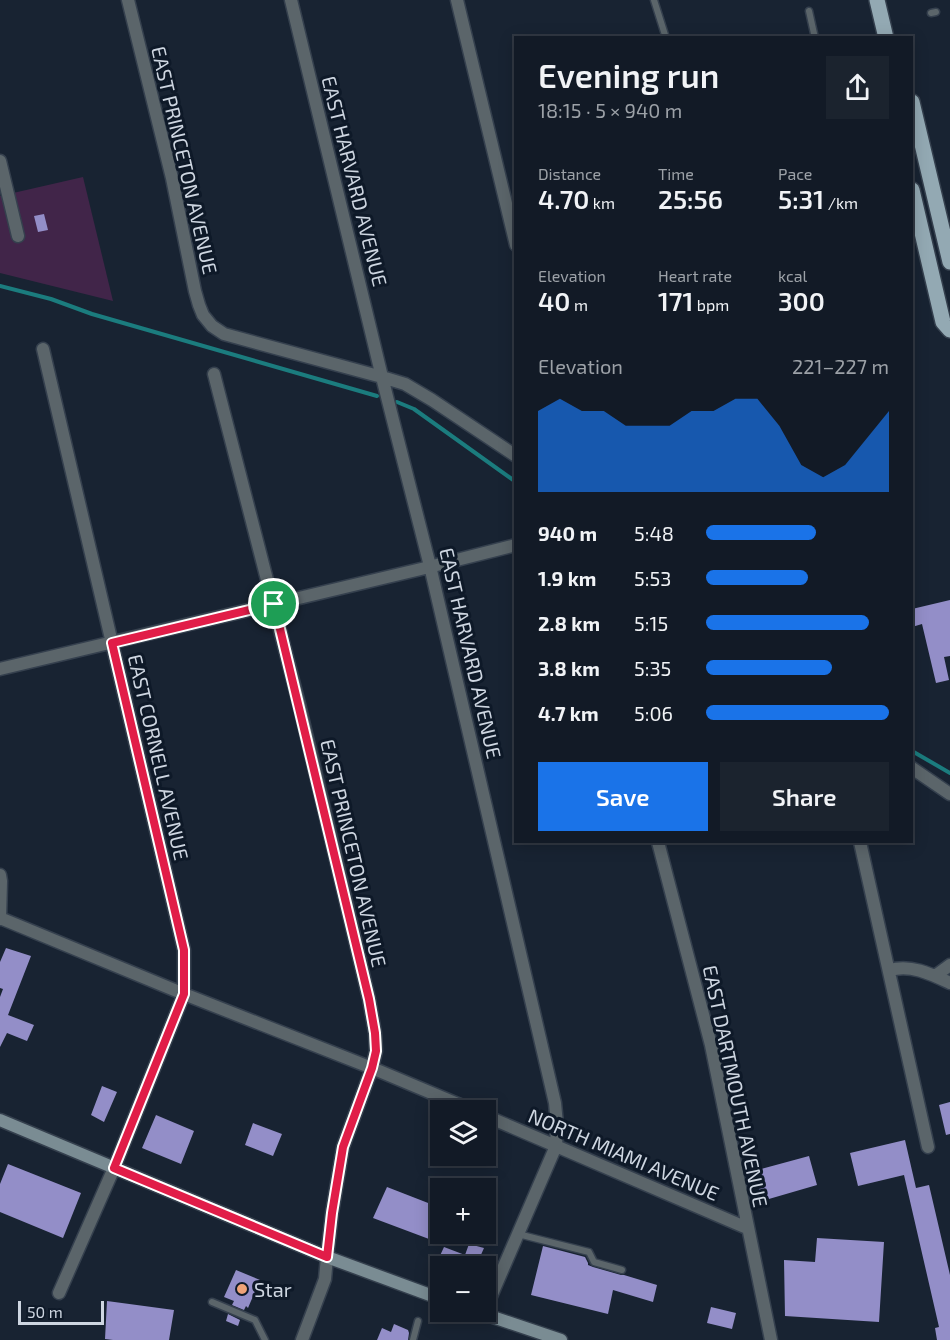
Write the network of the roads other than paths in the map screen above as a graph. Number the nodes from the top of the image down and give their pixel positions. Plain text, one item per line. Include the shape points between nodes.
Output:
1 (128, 0) edge
2 (291, 0) edge
3 (458, 0) edge
4 (654, 0) edge
5 (877, 0) edge
6 (809, 11) dead end
7 (665, 36) edge
8 (815, 36) edge
9 (886, 36) edge
10 (913, 106) edge
11 (0, 161) edge
12 (913, 194) edge
13 (18, 236) dead end
14 (514, 237) edge
15 (950, 262) edge
16 (950, 330) edge
17 (43, 349) dead end
18 (214, 374) dead end
19 (382, 376) junction
20 (514, 455) edge
21 (514, 545) edge
22 (430, 566) junction
23 (274, 604) junction
24 (112, 643) junction
25 (0, 669) edge
26 (913, 769) edge
27 (950, 794) edge
28 (658, 843) edge
29 (860, 843) edge
30 (0, 875) edge
31 (0, 919) edge
32 (950, 965) edge
33 (890, 970) junction
34 (935, 976) junction
35 (950, 984) edge
36 (184, 994) junction
37 (372, 1068) junction
38 (448, 1100) edge
39 (0, 1120) edge
40 (496, 1120) edge
41 (556, 1146) junction
42 (928, 1147) dead end
43 (114, 1168) junction
44 (747, 1228) junction
45 (518, 1234) junction
46 (327, 1257) junction
47 (622, 1270) dead end
48 (496, 1281) edge
49 (59, 1293) dead end
50 (430, 1295) edge
51 (212, 1302) dead end
52 (496, 1316) edge
53 (418, 1321) dead end
54 (265, 1340) edge
55 (302, 1340) edge
56 (413, 1340) edge
57 (561, 1340) edge
58 (771, 1340) edge

1 - 19 street, EAST PRINCETON AVENUE via 203,315 224,334
2 - 19 street, EAST HARVARD AVENUE
3 - 14 street
4 - 7 lane
5 - 9 main road
6 - 8 lane
10 - 15 main road
11 - 13 street
12 - 16 main road via 944,322
17 - 24 street, EAST CORNELL AVENUE
18 - 23 street, EAST PRINCETON AVENUE
19 - 20 street via 432,400
19 - 22 street, EAST HARVARD AVENUE
21 - 22 street
22 - 23 street
22 - 41 street, EAST HARVARD AVENUE via 555,1103
23 - 24 street
23 - 37 street, EAST PRINCETON AVENUE via 369,999 376,1042
24 - 25 street
24 - 36 street, EAST CORNELL AVENUE via 184,950
26 - 27 street
28 - 44 street, EAST DARTMOUTH AVENUE via 711,1045
29 - 33 street
30 - 31 street
31 - 36 street
32 - 34 street
33 - 34 street via 912,968
33 - 42 street
34 - 35 street
36 - 37 street
36 - 43 street, EAST CORNELL AVENUE
37 - 38 street
37 - 46 street, EAST PRINCETON AVENUE via 343,1147
39 - 43 main road
40 - 41 street, NORTH MIAMI AVENUE
41 - 44 street, NORTH MIAMI AVENUE
41 - 45 street, EAST HARVARD AVENUE
43 - 46 main road
43 - 49 street, EAST CORNELL AVENUE
44 - 58 street, EAST DARTMOUTH AVENUE
45 - 47 lane via 588,1252 594,1262
45 - 48 street, EAST HARVARD AVENUE
46 - 50 main road
46 - 55 street, EAST PRINCETON AVENUE via 325,1279
51 - 54 lane via 255,1320
52 - 57 main road
53 - 56 lane

